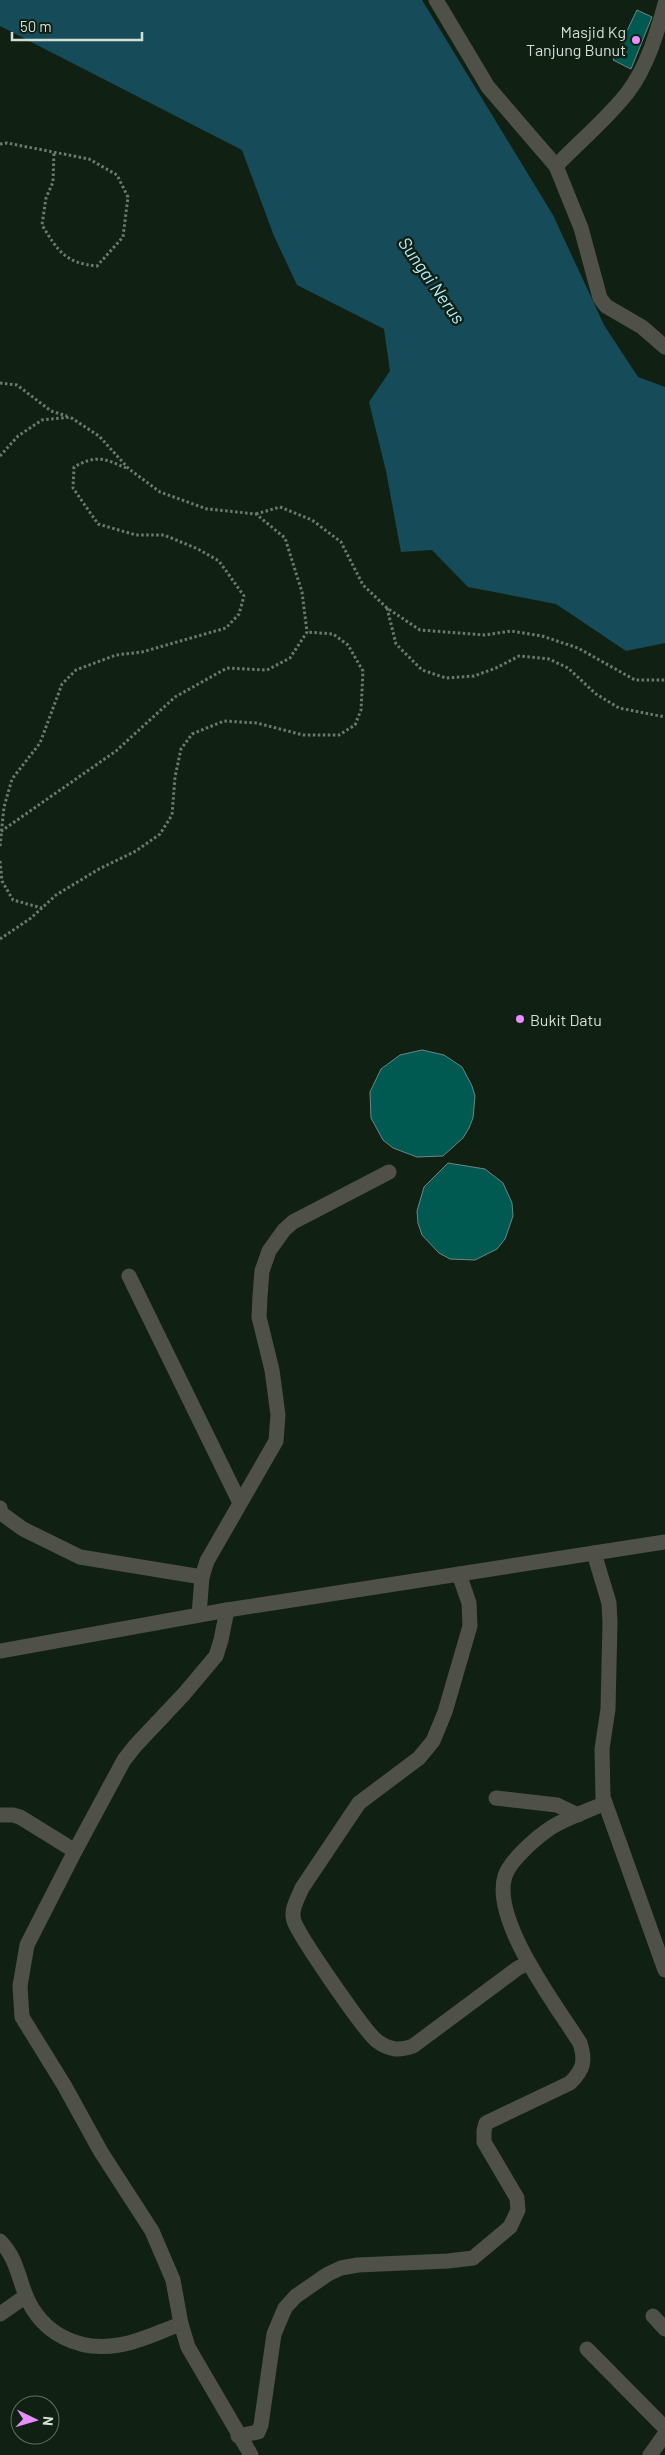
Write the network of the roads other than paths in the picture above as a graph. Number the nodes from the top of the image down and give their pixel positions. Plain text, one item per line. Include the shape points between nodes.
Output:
1 (436, 0) edge
2 (665, 4) edge
3 (556, 166) junction
4 (665, 347) edge
5 (389, 1172) dead end
6 (129, 1276) dead end
7 (240, 1503) junction
8 (0, 1508) edge
9 (665, 1542) edge
10 (594, 1553) junction
11 (459, 1574) junction
12 (202, 1577) junction
13 (227, 1610) junction
14 (199, 1615) junction
15 (0, 1651) edge
16 (496, 1798) dead end
17 (605, 1803) junction
18 (0, 1815) edge
19 (578, 1815) junction
20 (75, 1851) junction
21 (659, 1936) edge
22 (529, 1962) junction
23 (665, 1970) edge
24 (0, 2241) edge
25 (26, 2296) junction
26 (0, 2314) edge
27 (653, 2316) dead end
28 (181, 2324) junction
29 (665, 2329) edge
30 (587, 2349) dead end
31 (665, 2428) edge
32 (665, 2434) edge
33 (238, 2436) junction
34 (250, 2455) edge
35 (650, 2455) edge

1 - 3 street via 488,86
2 - 3 street via 638,77 627,93
3 - 4 street via 581,228 600,298 606,306 642,327
5 - 7 street via 293,1222 269,1251 262,1271 259,1317 272,1370 278,1427 270,1455
6 - 7 street
7 - 12 street via 207,1561
8 - 12 street via 1,1514 23,1529 80,1557
9 - 10 street
10 - 11 street
10 - 17 street via 609,1603 610,1622 608,1709 601,1770
11 - 13 street
11 - 22 street via 469,1603 470,1626 433,1741 419,1758 359,1803 302,1888 295,1903 294,1921 375,2040 393,2049 413,2046
12 - 14 street
13 - 14 street
13 - 20 street via 216,1656 124,1760
14 - 15 street
16 - 19 street via 557,1805
17 - 19 street
17 - 21 street
18 - 20 street via 20,1818
19 - 22 street via 554,1825 541,1835 505,1874 503,1904 511,1929
20 - 28 street via 27,1945 20,1986 22,2017 101,2152 152,2231 172,2280
21 - 23 street
22 - 33 street via 580,2044 584,2060 579,2074 570,2083 486,2123 484,2142 517,2198 518,2210 510,2226 473,2258 341,2268 296,2296 285,2308 274,2334 262,2425 258,2432
24 - 25 street via 19,2272
25 - 26 street
25 - 28 street via 40,2321 52,2332 63,2339 86,2344 118,2346
27 - 29 street
28 - 33 street via 188,2347
30 - 31 street
32 - 35 street
33 - 34 street

